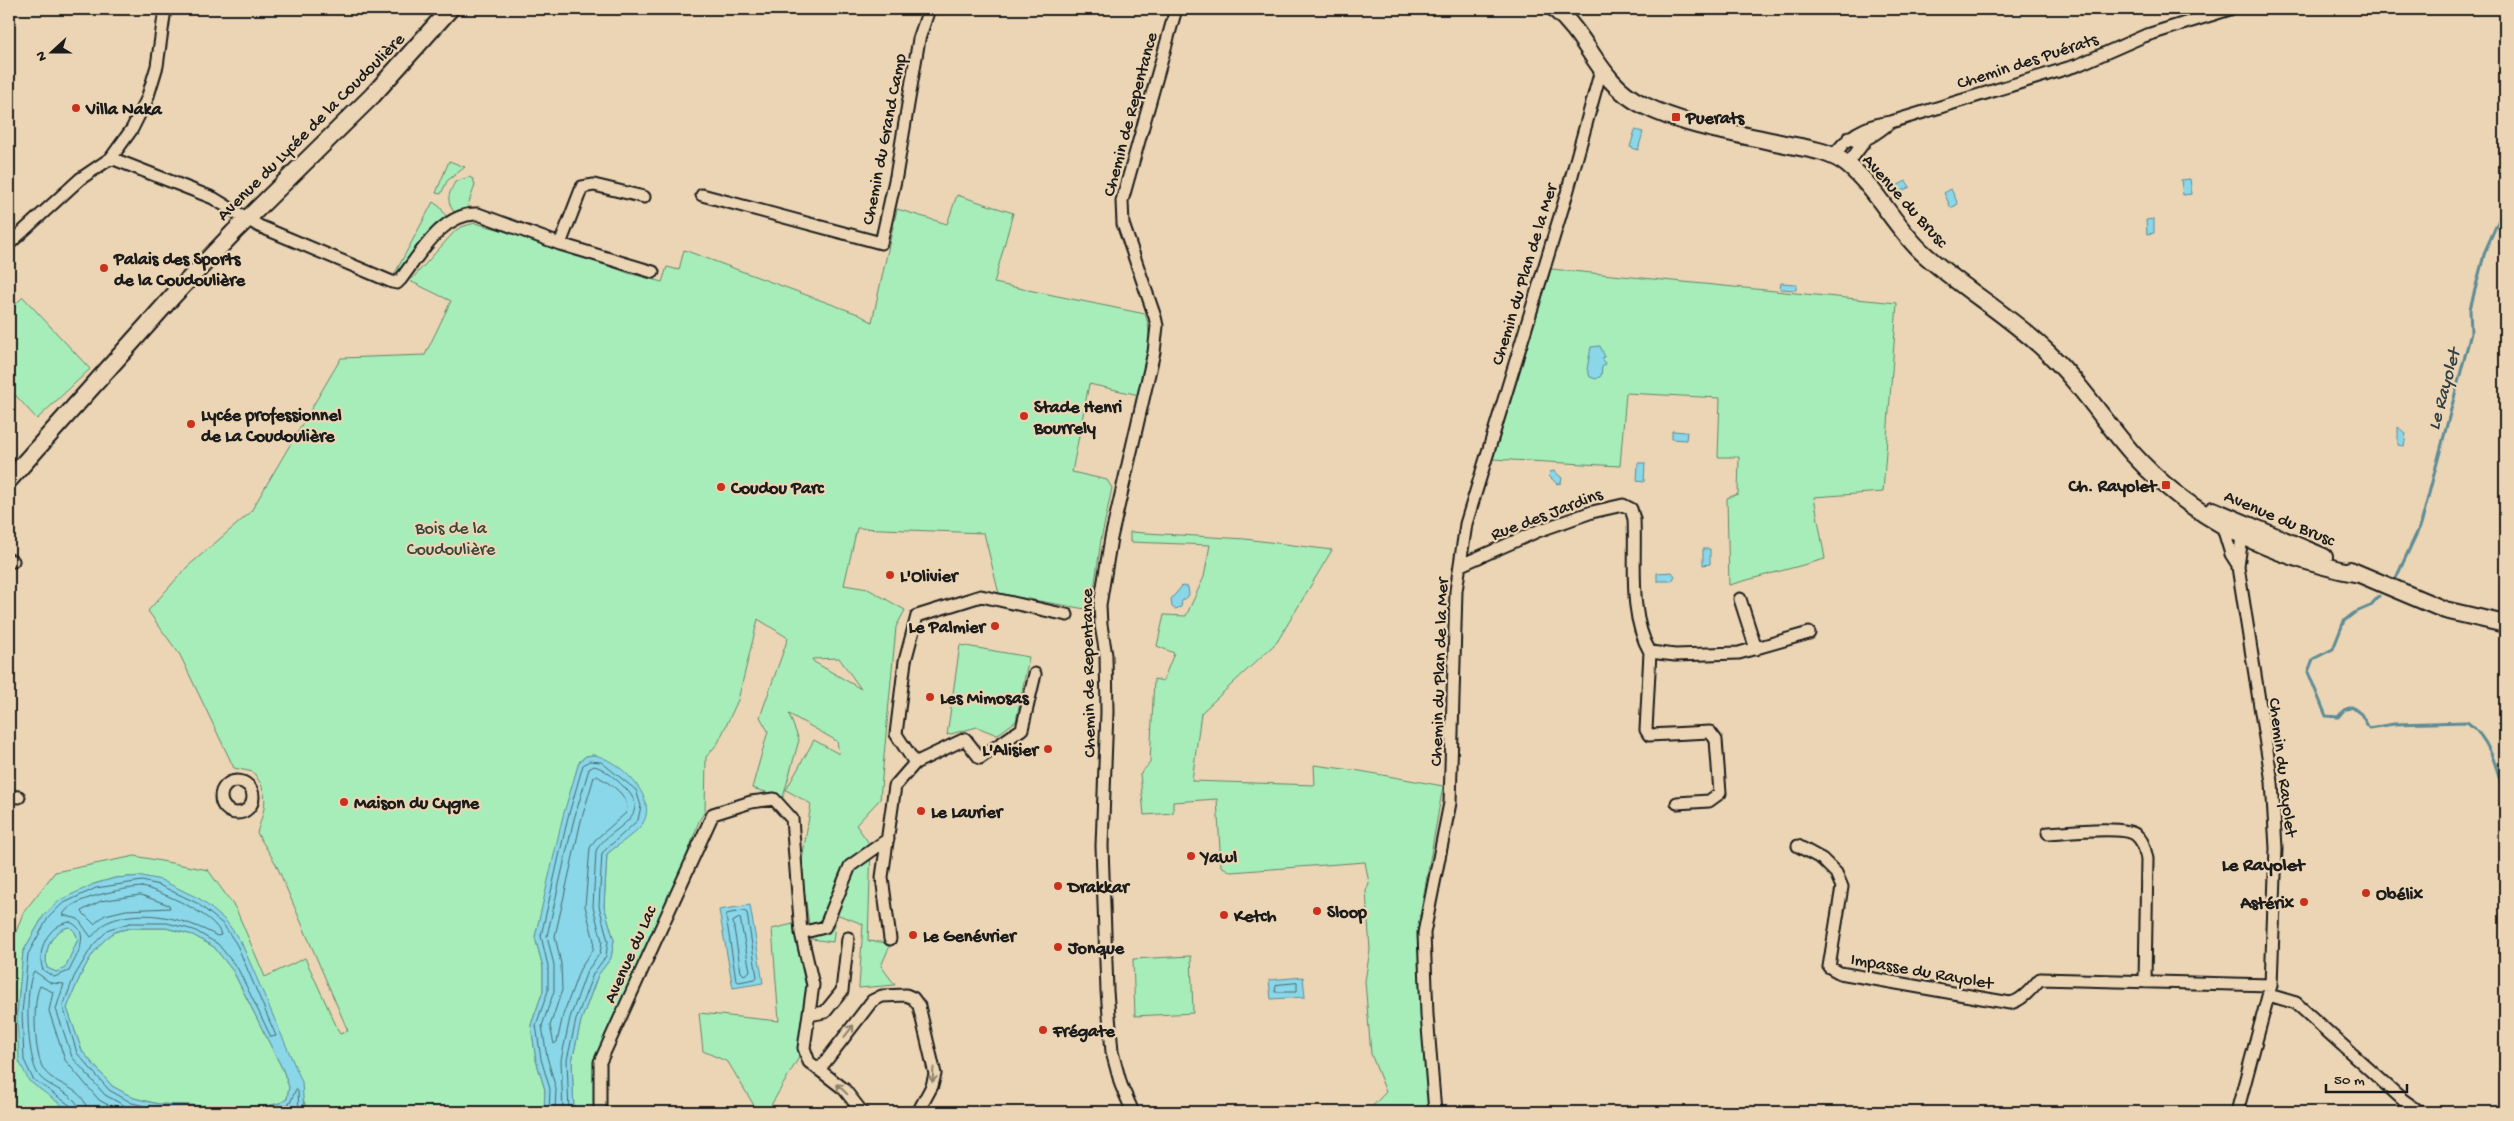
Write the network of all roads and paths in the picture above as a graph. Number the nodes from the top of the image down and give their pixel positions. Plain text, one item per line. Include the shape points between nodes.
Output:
1 (165, 9) edge
2 (450, 9) edge
3 (462, 9) edge
4 (929, 9) edge
5 (1176, 9) edge
6 (1554, 9) edge
7 (1568, 9) edge
8 (2230, 9) edge
9 (1571, 25) junction
10 (1601, 70) junction
11 (1891, 122) junction
12 (1849, 137) junction
13 (1867, 138) junction
14 (1833, 157) junction
15 (111, 158) junction
16 (1847, 165) junction
17 (702, 195) dead end
18 (644, 198) dead end
19 (252, 221) junction
20 (9, 244) edge
21 (560, 244) junction
22 (653, 272) dead end
23 (9, 480) edge
24 (2236, 527) junction
25 (1461, 565) junction
26 (2238, 567) junction
27 (2358, 574) junction
28 (1740, 599) dead end
29 (1067, 615) dead end
30 (2505, 624) edge
31 (1809, 633) dead end
32 (1756, 649) junction
33 (1650, 652) junction
34 (1035, 674) dead end
35 (915, 763) junction
36 (1677, 803) dead end
37 (2048, 833) dead end
38 (888, 839) junction
39 (1798, 846) dead end
40 (801, 933) junction
41 (848, 938) dead end
42 (890, 939) dead end
43 (2145, 982) junction
44 (2270, 990) junction
45 (809, 1015) junction
46 (819, 1070) junction
47 (600, 1112) edge
48 (862, 1112) edge
49 (918, 1112) edge
50 (1133, 1112) edge
51 (1435, 1112) edge
52 (2237, 1112) edge
53 (2420, 1112) edge

1 - 15 street via 157,66 147,99 140,116
2 - 19 street, Avenue du Lycée de la Coudoulière
3 - 19 street, Avenue du Lycée de la Coudoulière via 380,101
4 - 17 street, Chemin du Grand Camp via 919,39 881,243
5 - 50 street, Chemin de Repentance via 1122,201 1123,224 1157,326 1154,352 1110,538 1100,605 1107,693 1102,846 1107,991 1112,1052
6 - 9 street, Avenue du Brusc
7 - 9 street
8 - 11 street, Chemin des Puérats via 2144,36 2078,65
9 - 10 street, Avenue du Brusc
10 - 14 street, Avenue du Brusc via 1629,97 1660,112
10 - 25 street, Chemin du Plan de la Mer via 1466,524
11 - 12 street, Chemin des Puérats via 1868,127
11 - 13 street, Chemin des Puérats
12 - 13 street via 1853,141
12 - 14 street, Chemin des Puérats
13 - 16 street, Chemin des Puérats
14 - 16 street, Avenue du Brusc
15 - 19 street via 213,198
15 - 20 street via 80,179
16 - 24 street, Avenue du Brusc via 1924,254 2045,349 2133,454 2166,485 2198,510
18 - 21 street via 594,185 582,187
19 - 21 street, Avenue du Lycée de la Coudoulière via 392,282 401,279 453,219 465,214 478,214
19 - 23 street, Avenue du Lycée de la Coudoulière via 196,271
21 - 22 street, Avenue du Lycée de la Coudoulière
24 - 26 street, Chemin du Rayolet
24 - 26 street via 2224,531
24 - 27 street, Avenue du Brusc via 2298,546
24 - 27 street, Avenue du Brusc via 2289,556
25 - 33 street, Rue des Jardins via 1538,531 1623,505 1631,510 1634,519 1636,603 1641,638
25 - 51 street, Chemin du Plan de la Mer via 1456,591 1450,803 1424,933
26 - 44 street, Chemin du Rayolet via 2275,819
27 - 30 street, Avenue du Brusc via 2445,610
28 - 32 street
29 - 35 street via 981,596 917,616 905,661 896,734
31 - 32 street
32 - 33 street via 1739,653 1675,655
33 - 36 street via 1646,730 1649,735 1710,732 1716,740 1720,793 1709,801
34 - 35 street via 1022,729 980,758 965,739
35 - 38 street via 895,786
37 - 43 street via 2123,830 2136,834 2144,846
38 - 40 street via 850,866 825,927
38 - 42 street via 882,877
39 - 43 street, Impasse du Rayolet via 1822,859 1836,873 1842,887 1829,967 1840,973 2010,1003 2022,997 2040,979
40 - 45 street via 813,985
40 - 47 street, Avenue du Lac via 792,819 774,799 751,802 713,814 600,1062
41 - 45 street via 842,991 825,1012
43 - 44 street, Impasse du Rayolet
44 - 52 street, Chemin du Rayolet
44 - 53 street, Impasse du Rayolet via 2296,1003
45 - 46 street via 805,1053 809,1062
48 -> 46 street via 844,1089
46 -> 49 street via 872,1001 882,996 910,996 922,1016 935,1074

